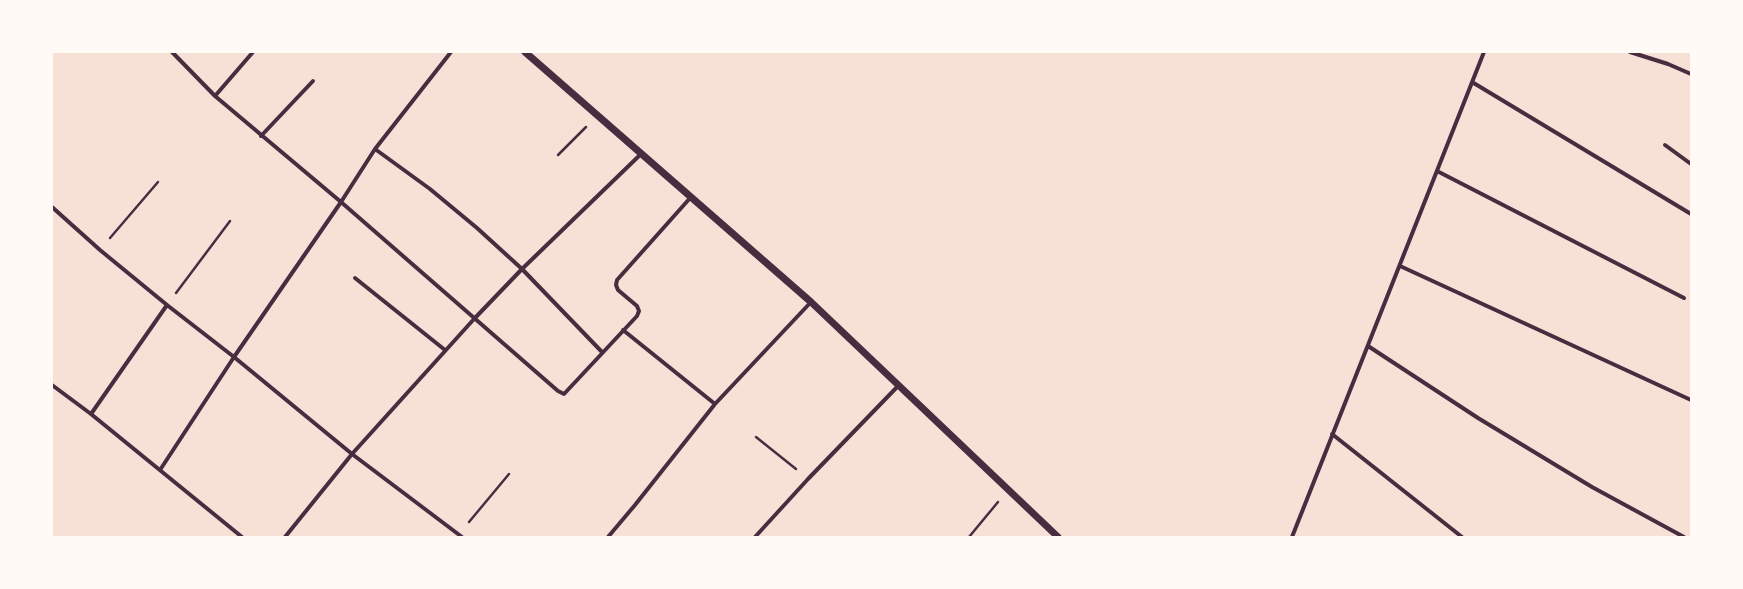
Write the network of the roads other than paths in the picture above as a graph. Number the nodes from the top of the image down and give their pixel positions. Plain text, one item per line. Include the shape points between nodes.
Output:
1 (172, 52) edge
2 (253, 52) edge
3 (451, 52) edge
4 (525, 52) edge
5 (1484, 52) edge
6 (1630, 52) edge
7 (1691, 74) edge
8 (313, 81) dead end
9 (1472, 82) junction
10 (215, 96) junction
11 (261, 136) junction
12 (1665, 145) dead end
13 (375, 149) junction
14 (641, 154) junction
15 (1691, 164) edge
16 (1437, 171) junction
17 (691, 197) junction
18 (341, 202) junction
19 (52, 207) edge
20 (1691, 214) edge
21 (1400, 266) junction
22 (522, 270) junction
23 (355, 278) dead end
24 (1684, 298) dead end
25 (811, 302) junction
26 (167, 305) junction
27 (474, 318) junction
28 (623, 330) junction
29 (1368, 346) junction
30 (445, 350) junction
31 (602, 352) junction
32 (234, 357) junction
33 (52, 385) edge
34 (899, 385) junction
35 (1691, 400) edge
36 (714, 404) junction
37 (91, 414) junction
38 (1332, 434) junction
39 (352, 454) junction
40 (160, 470) junction
41 (461, 536) edge
42 (242, 537) edge
43 (285, 537) edge
44 (608, 537) edge
45 (755, 537) edge
46 (1058, 537) edge
47 (1292, 537) edge
48 (1462, 537) edge
49 (1684, 537) edge

1 - 10 street
2 - 10 street
3 - 13 street
4 - 14 street
5 - 9 street
6 - 7 street
8 - 11 street
9 - 16 street
9 - 20 street
10 - 11 street
11 - 18 street
12 - 15 street
13 - 18 street
13 - 22 street via 430,189
14 - 17 street
14 - 22 street
16 - 21 street
16 - 24 street
17 - 25 street
17 - 28 street via 617,280 618,290 637,306 639,311
18 - 27 street
18 - 32 street
19 - 26 street
21 - 29 street
21 - 35 street
22 - 27 street
22 - 31 street
23 - 30 street
25 - 34 street
25 - 36 street
26 - 32 street
26 - 37 street
27 - 30 street
27 - 31 street via 564,394
28 - 31 street
28 - 36 street
29 - 38 street
29 - 49 street via 1485,422
30 - 39 street
32 - 39 street
32 - 40 street
33 - 37 street
34 - 45 street
34 - 46 street
36 - 44 street
37 - 40 street
38 - 47 street
38 - 48 street
39 - 41 street
39 - 43 street
40 - 42 street

